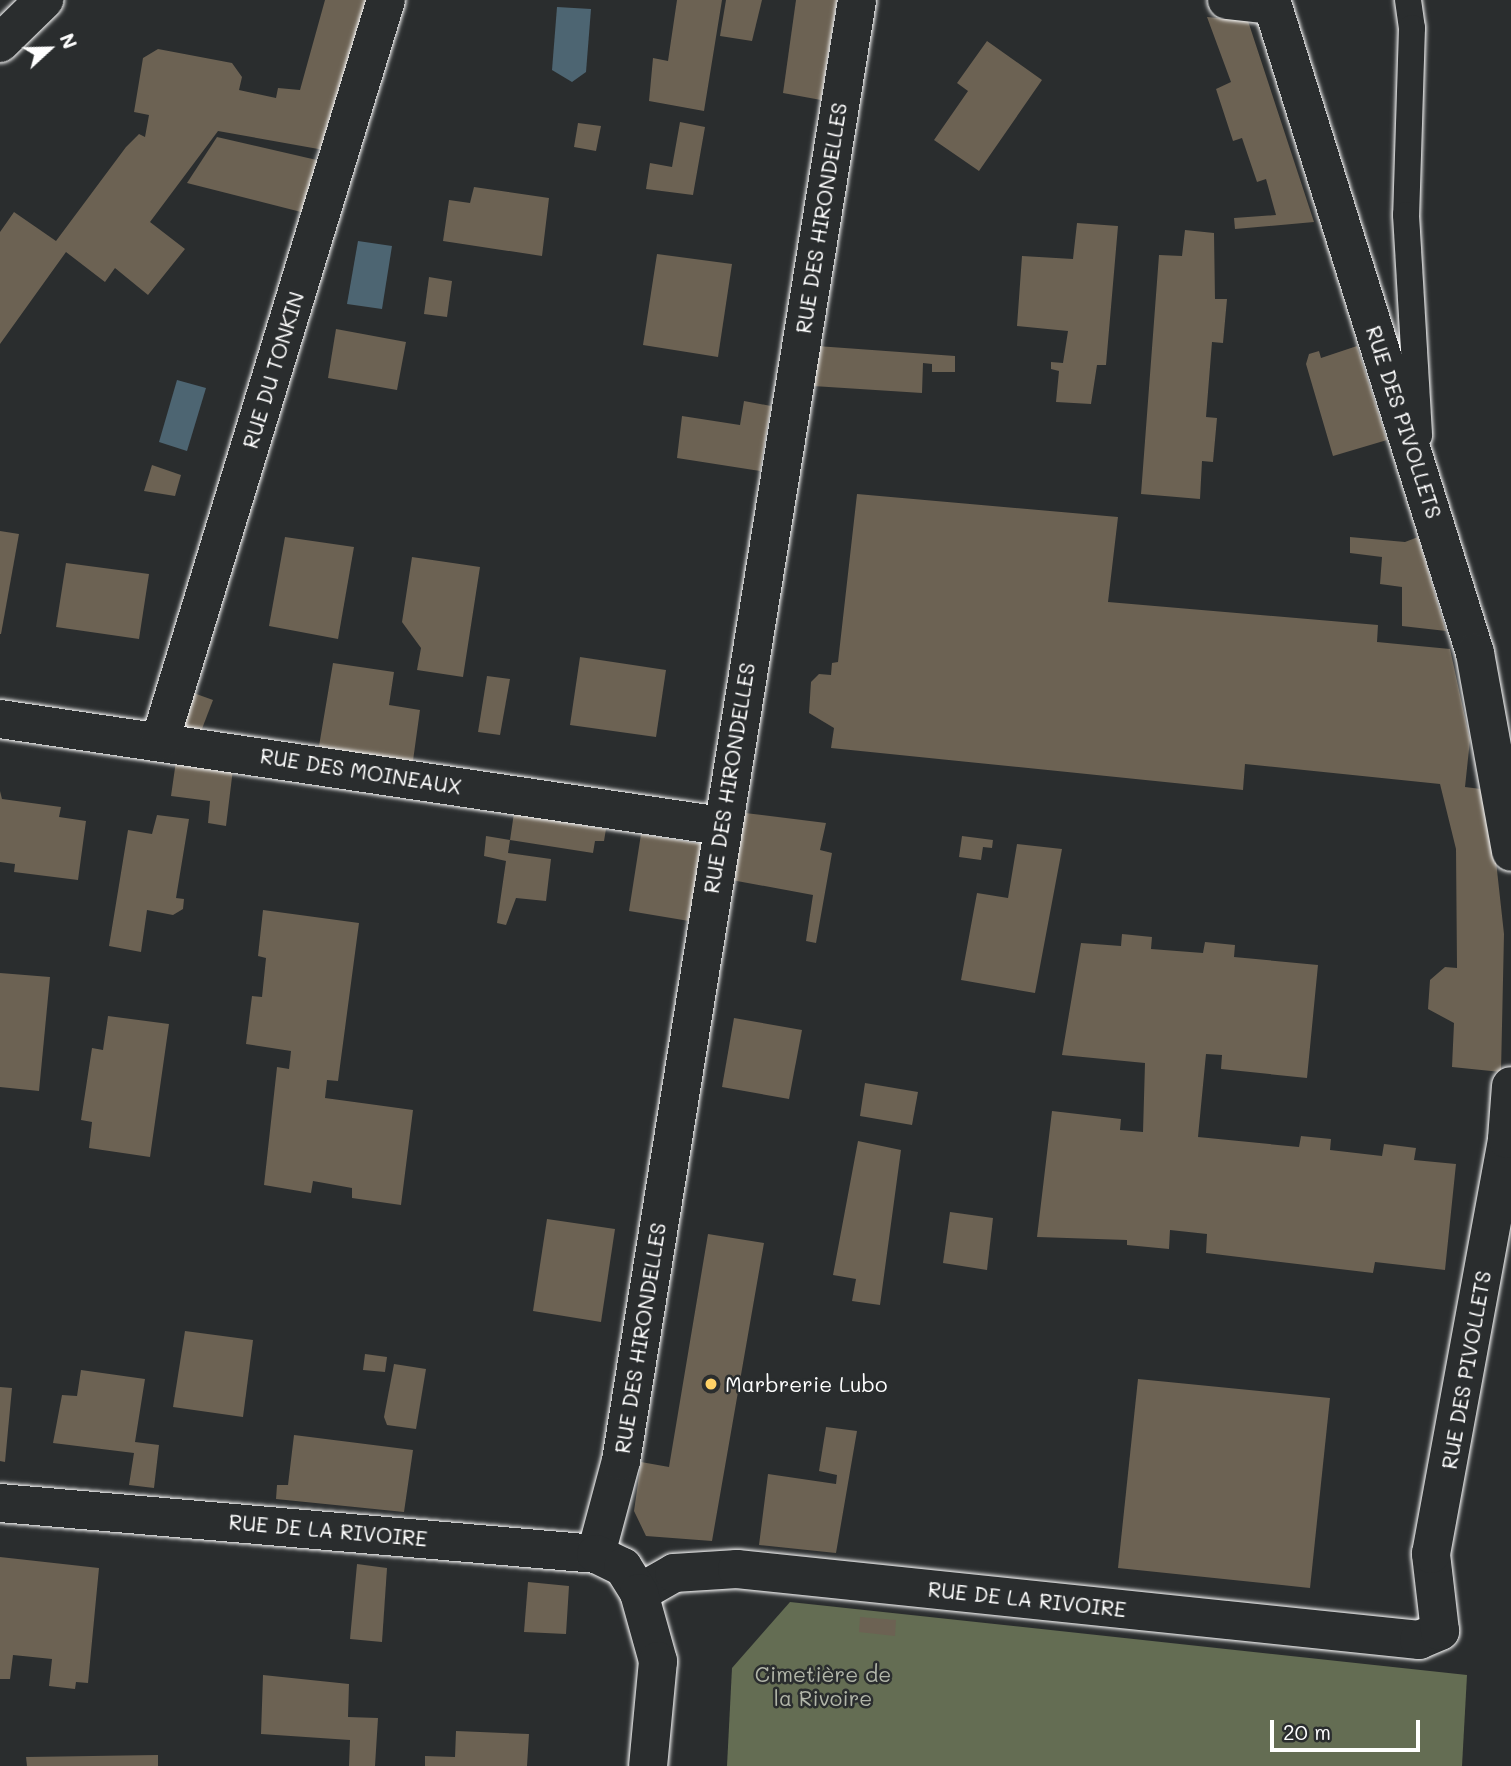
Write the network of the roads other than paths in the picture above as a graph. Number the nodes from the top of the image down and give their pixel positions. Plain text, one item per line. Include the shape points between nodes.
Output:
1 (44, 0) edge
2 (386, 0) edge
3 (857, 0) edge
4 (1227, 0) edge
5 (1408, 0) edge
6 (1271, 2) edge
7 (0, 43) edge
8 (1421, 469) junction
9 (0, 719) edge
10 (160, 741) junction
11 (721, 826) junction
12 (1511, 852) edge
13 (1511, 1086) edge
14 (0, 1503) edge
15 (596, 1554) junction
16 (639, 1593) junction
17 (1419, 1640) joint
18 (648, 1766) edge

1 - 7 street
2 - 10 street, RUE DU TONKIN
3 - 11 street, RUE DES HIRONDELLES
4 - 6 street
5 - 8 lane via 1412,28 1406,215
6 - 8 street, RUE DES PIVOLLETS
8 - 12 street, RUE DES PIVOLLETS via 1475,653
9 - 10 street, RUE DES MOINEAUX
10 - 11 street, RUE DES MOINEAUX
11 - 15 street, RUE DES HIRONDELLES via 621,1461
13 - 17 street, RUE DES PIVOLLETS via 1507,1139 1431,1554 1440,1631
14 - 15 street, RUE DE LA RIVOIRE
15 - 16 street, RUE DE LA RIVOIRE via 623,1567
16 - 17 street, RUE DE LA RIVOIRE via 674,1573 737,1569
16 - 18 street, RUE DE LA RIVOIRE via 658,1661

